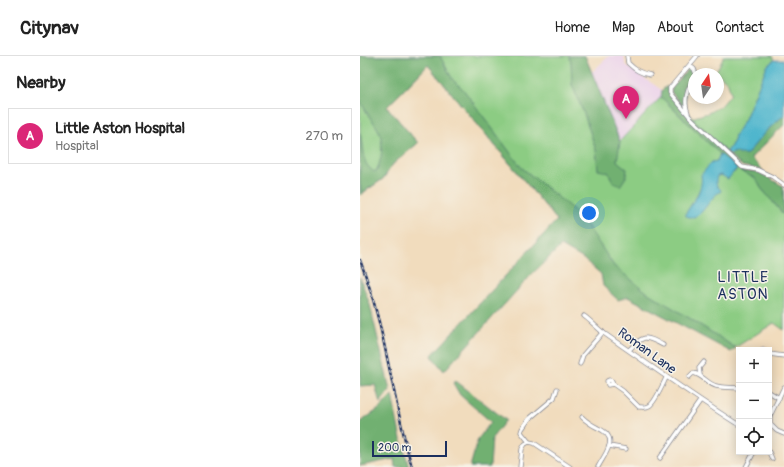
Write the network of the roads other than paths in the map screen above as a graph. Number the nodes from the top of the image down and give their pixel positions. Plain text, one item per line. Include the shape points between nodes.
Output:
1 (627, 56) edge
2 (697, 56) edge
3 (690, 66) junction
4 (693, 68) edge
5 (650, 75) dead end
6 (688, 90) edge
7 (690, 117) junction
8 (784, 185) edge
9 (584, 316) dead end
10 (603, 332) junction
11 (663, 344) dead end
12 (629, 350) junction
13 (772, 354) edge
14 (784, 356) edge
15 (704, 362) dead end
16 (580, 364) dead end
17 (700, 375) junction
18 (666, 378) junction
19 (689, 378) dead end
20 (613, 384) dead end
21 (784, 387) edge
22 (736, 388) edge
23 (557, 389) dead end
24 (772, 394) edge
25 (779, 398) junction
26 (700, 401) junction
27 (772, 413) edge
28 (582, 417) dead end
29 (770, 419) edge
30 (736, 423) edge
31 (784, 434) edge
32 (529, 442) junction
33 (609, 446) junction
34 (626, 449) dead end
35 (752, 455) edge
36 (770, 455) edge
37 (660, 458) dead end
38 (772, 459) dead end
39 (520, 467) edge
40 (570, 467) edge
41 (598, 467) edge
42 (746, 467) edge

1 - 5 street via 631,66
2 - 3 street
3 - 4 street
3 - 7 street via 670,88 670,93
6 - 7 street via 686,107
7 - 8 street via 742,167 758,170
9 - 10 street, Roman Lane
10 - 12 street, Roman Lane
10 - 16 street via 583,355
11 - 12 street via 648,337 642,338
12 - 18 street, Roman Lane
13 - 14 street
15 - 17 street via 699,368
17 - 19 street via 693,373
17 - 22 street via 716,386
18 - 20 street via 650,406 646,407 638,407
18 - 26 street, Roman Lane
21 - 25 street
23 - 32 street via 554,398 522,429 521,432
24 - 25 street
25 - 27 street
26 - 30 street, Roman Lane
26 - 37 street
28 - 33 street via 607,434 610,439
29 - 31 street via 770,424
32 - 39 street via 522,449
32 - 40 street
33 - 34 street
33 - 41 street
35 - 42 street
36 - 38 street

